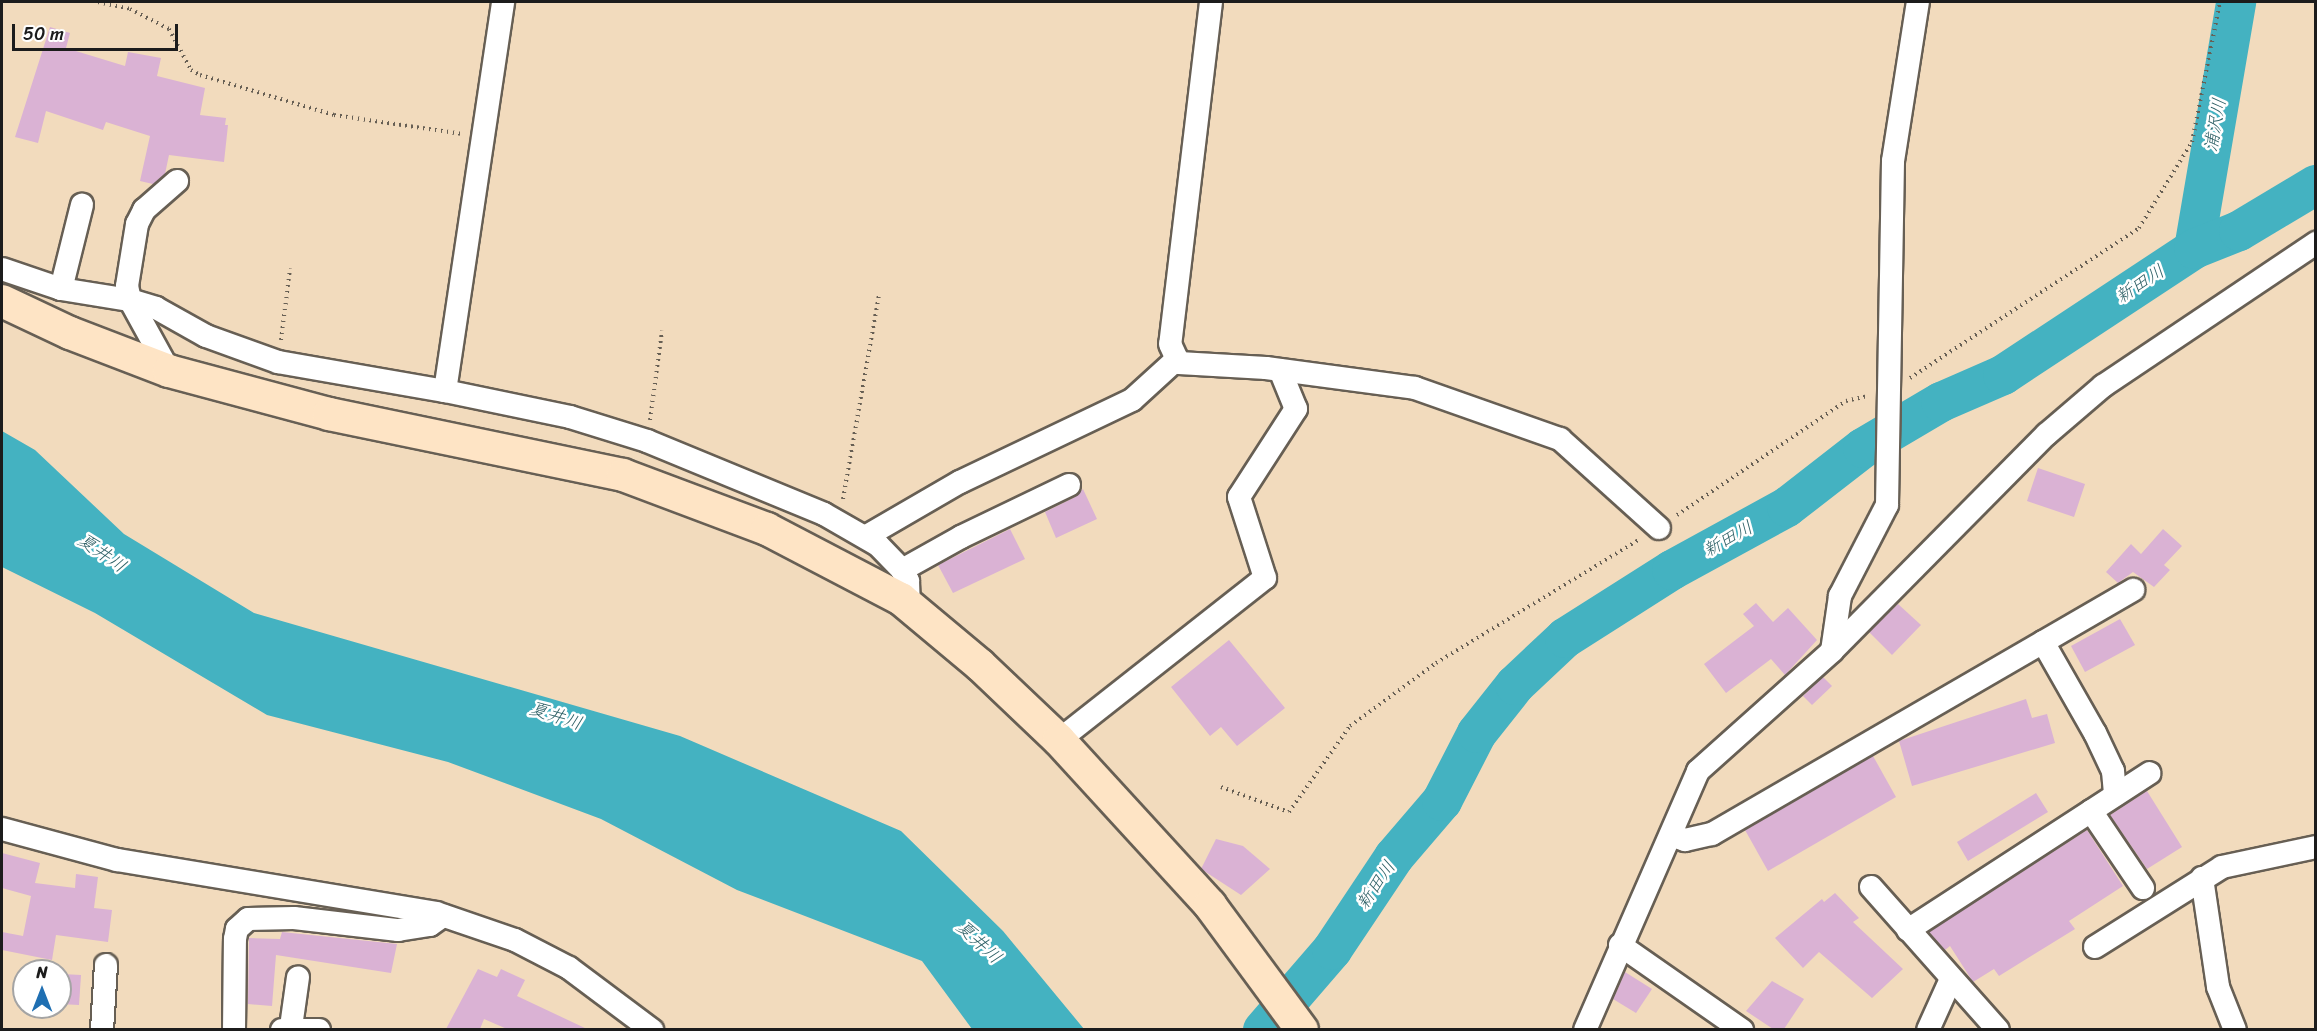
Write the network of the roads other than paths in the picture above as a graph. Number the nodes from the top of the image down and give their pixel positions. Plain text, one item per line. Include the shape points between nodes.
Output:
1 (503, 2) edge
2 (1211, 2) edge
3 (1918, 2) edge
4 (177, 181) dead end
5 (81, 205) dead end
6 (2314, 246) edge
7 (2, 268) edge
8 (61, 289) junction
9 (130, 300) junction
10 (2, 301) edge
11 (1177, 359) junction
12 (1280, 370) junction
13 (169, 371) junction
14 (445, 391) junction
15 (1069, 485) dead end
16 (1659, 528) road end
17 (866, 537) junction
18 (903, 570) junction
19 (2133, 590) dead end
20 (909, 606) junction
21 (2043, 642) junction
22 (1832, 651) junction
23 (1059, 740) junction
24 (2150, 773) dead end
25 (2115, 795) junction
26 (2091, 811) junction
27 (2, 829) edge
28 (1671, 835) junction
29 (2316, 847) edge
30 (2202, 878) junction
31 (1871, 887) dead end
32 (2144, 888) dead end
33 (443, 916) junction
34 (1908, 930) junction
35 (1620, 945) junction
36 (2095, 947) dead end
37 (105, 965) dead end
38 (298, 977) dead end
39 (1951, 979) junction
40 (287, 1028) edge
41 (102, 1029) edge
42 (234, 1029) edge
43 (319, 1029) edge
44 (652, 1029) edge
45 (1302, 1029) edge
46 (1585, 1029) edge
47 (1742, 1029) edge
48 (1928, 1029) edge
49 (1998, 1029) edge
50 (2235, 1029) edge

1 - 14 street
2 - 11 street via 1172,320 1170,344
3 - 22 street via 1893,161 1887,505 1840,596
4 - 9 street via 144,210 137,224 127,286
5 - 8 street
6 - 22 street via 2103,386 2047,434
7 - 8 street
8 - 9 street
9 - 13 street
9 - 14 street via 156,308 207,336 278,362
10 - 13 street via 70,333
11 - 12 street via 1179,363
11 - 17 street via 1132,400 960,482
12 - 16 street via 1415,388 1560,439
12 - 23 street via 1296,409 1239,496 1265,578
13 - 20 street via 329,414 623,475 767,529
14 - 17 street via 570,417 647,441
15 - 18 street
17 - 18 street
18 - 20 street via 908,581
19 - 21 street
20 - 23 street via 980,665
21 - 25 street via 2113,771
21 - 28 street via 1712,834 1685,840
22 - 28 street via 1698,771
23 - 45 street via 1244,947
24 - 25 street
25 - 26 street
26 - 32 street
26 - 34 street
27 - 33 street via 117,860
28 - 35 street
29 - 30 street via 2222,867
30 - 36 street
30 - 50 street via 2218,987
31 - 34 street
33 - 42 street via 429,925 398,930 294,918 248,919 237,929 235,939
33 - 44 street via 515,940 569,968
34 - 39 street
35 - 46 street
35 - 47 street
37 - 41 street
38 - 40 street
39 - 48 street
39 - 49 street
40 - 43 street

